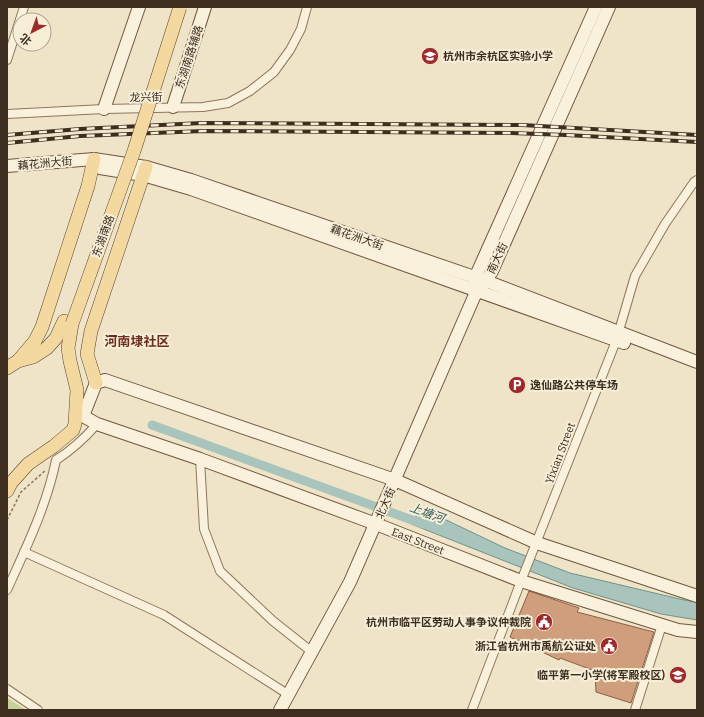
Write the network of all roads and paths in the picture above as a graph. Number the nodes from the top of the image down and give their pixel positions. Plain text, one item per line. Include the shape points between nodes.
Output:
1 (24, 7) edge
2 (139, 7) edge
3 (171, 7) edge
4 (180, 7) edge
5 (205, 7) edge
6 (307, 7) edge
7 (596, 7) edge
8 (609, 7) edge
9 (7, 60) edge
10 (173, 107) junction
11 (104, 109) junction
12 (7, 114) edge
13 (94, 163) junction
14 (7, 166) edge
15 (145, 171) junction
16 (7, 174) edge
17 (697, 180) edge
18 (480, 279) junction
19 (477, 290) junction
20 (68, 323) junction
21 (618, 337) junction
22 (697, 362) edge
23 (12, 365) edge
24 (697, 371) edge
25 (100, 382) junction
26 (80, 416) junction
27 (96, 424) junction
28 (200, 459) junction
29 (56, 460) junction
30 (395, 480) junction
31 (7, 491) edge
32 (7, 520) edge
33 (376, 524) junction
34 (537, 543) junction
35 (24, 552) junction
36 (521, 581) junction
37 (7, 590) edge
38 (697, 596) edge
39 (662, 625) junction
40 (697, 632) edge
41 (312, 652) junction
42 (7, 689) edge
43 (289, 695) junction
44 (38, 710) edge
45 (281, 710) edge
46 (472, 710) edge
47 (635, 710) edge

1 - 9 street
2 - 11 main road
3 - 20 main road, 东湖南路
4 - 20 main road, 东湖南路, bridge via 134,151
5 - 10 main road, 东湖南路辅路
6 - 10 street, 龙兴街 via 301,29 290,50 274,72 250,91 228,103 203,107
7 - 18 main road, 南大街
8 - 18 main road, 南大街 via 492,271
10 - 11 street, 龙兴街
11 - 12 street, 龙兴街
13 - 14 main road, 藕花洲大街
13 - 15 main road, 藕花洲大街
13 - 16 main road, 藕花洲大街
13 - 23 main road via 42,327 35,341
15 - 18 main road, 藕花洲大街 via 191,180
15 - 19 main road, 藕花洲大街
15 - 25 main road via 91,331 87,354
17 - 21 street, Yixian Street via 665,224 635,276
18 - 19 main road, 南大街
18 - 21 main road, 藕花洲大街
19 - 21 main road, 藕花洲大街
19 - 30 main road, 北大街
20 - 23 main road, 东湖南路 via 47,348 33,358
20 - 26 main road, 东湖南路 via 68,348
21 - 22 main road, 藕花洲大街
21 - 24 main road, 藕花洲大街
21 - 34 street, Yixian Street
25 - 26 main road
25 - 30 main road
26 - 27 main road, East Street
26 - 31 main road, 东湖南路 via 73,430 28,464
27 - 28 main road, East Street
27 - 29 street via 84,439
28 - 33 main road, East Street
28 - 41 street via 204,529 220,571 273,621
29 - 32 path via 22,492
29 - 35 street via 51,483
30 - 33 main road, 北大街
30 - 34 main road
33 - 36 main road, East Street
33 - 41 main road, 北大街 via 350,582
34 - 36 street, Yixian Street
34 - 38 main road
35 - 37 street
35 - 43 street via 164,615
36 - 39 main road, East Street
36 - 46 street, Yixian Street
39 - 40 main road, East Street
39 - 47 street
41 - 43 main road, 北大街
42 - 44 street
43 - 45 main road, 北大街

